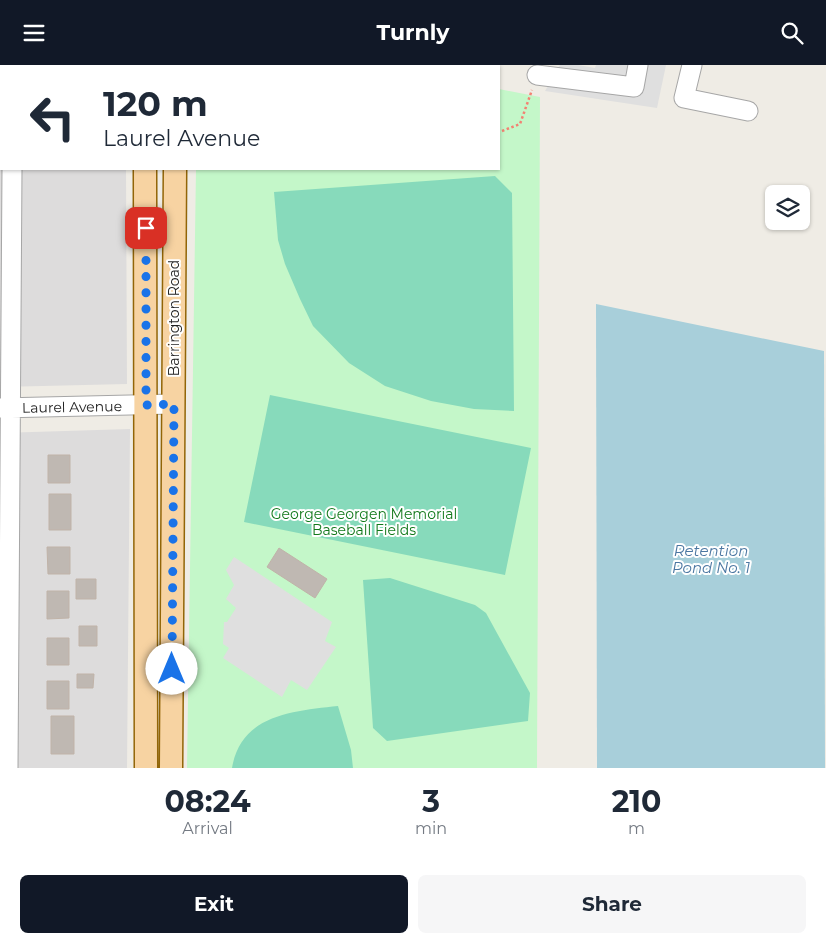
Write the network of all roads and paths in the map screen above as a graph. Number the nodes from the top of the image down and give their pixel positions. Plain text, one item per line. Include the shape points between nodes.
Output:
1 (638, 65) edge
2 (692, 65) edge
3 (537, 75) joint
4 (748, 111) dead end
5 (502, 131) dead end
6 (12, 170) edge
7 (145, 170) edge
8 (175, 170) edge
9 (6, 192) edge
10 (174, 404) junction
11 (146, 405) junction
12 (5, 408) edge
13 (5, 629) edge
14 (8, 768) edge
15 (146, 768) edge
16 (171, 768) edge

1 - 3 street via 634,87
2 - 4 street via 684,98
3 - 5 path via 520,124
6 - 9 street
7 - 11 main road, Barrington Road
8 - 10 main road, Barrington Road
9 - 12 street
10 - 11 street, Laurel Avenue
10 - 16 main road, Barrington Road
11 - 12 street, Laurel Avenue
11 - 15 main road, Barrington Road
12 - 13 street
13 - 14 street

